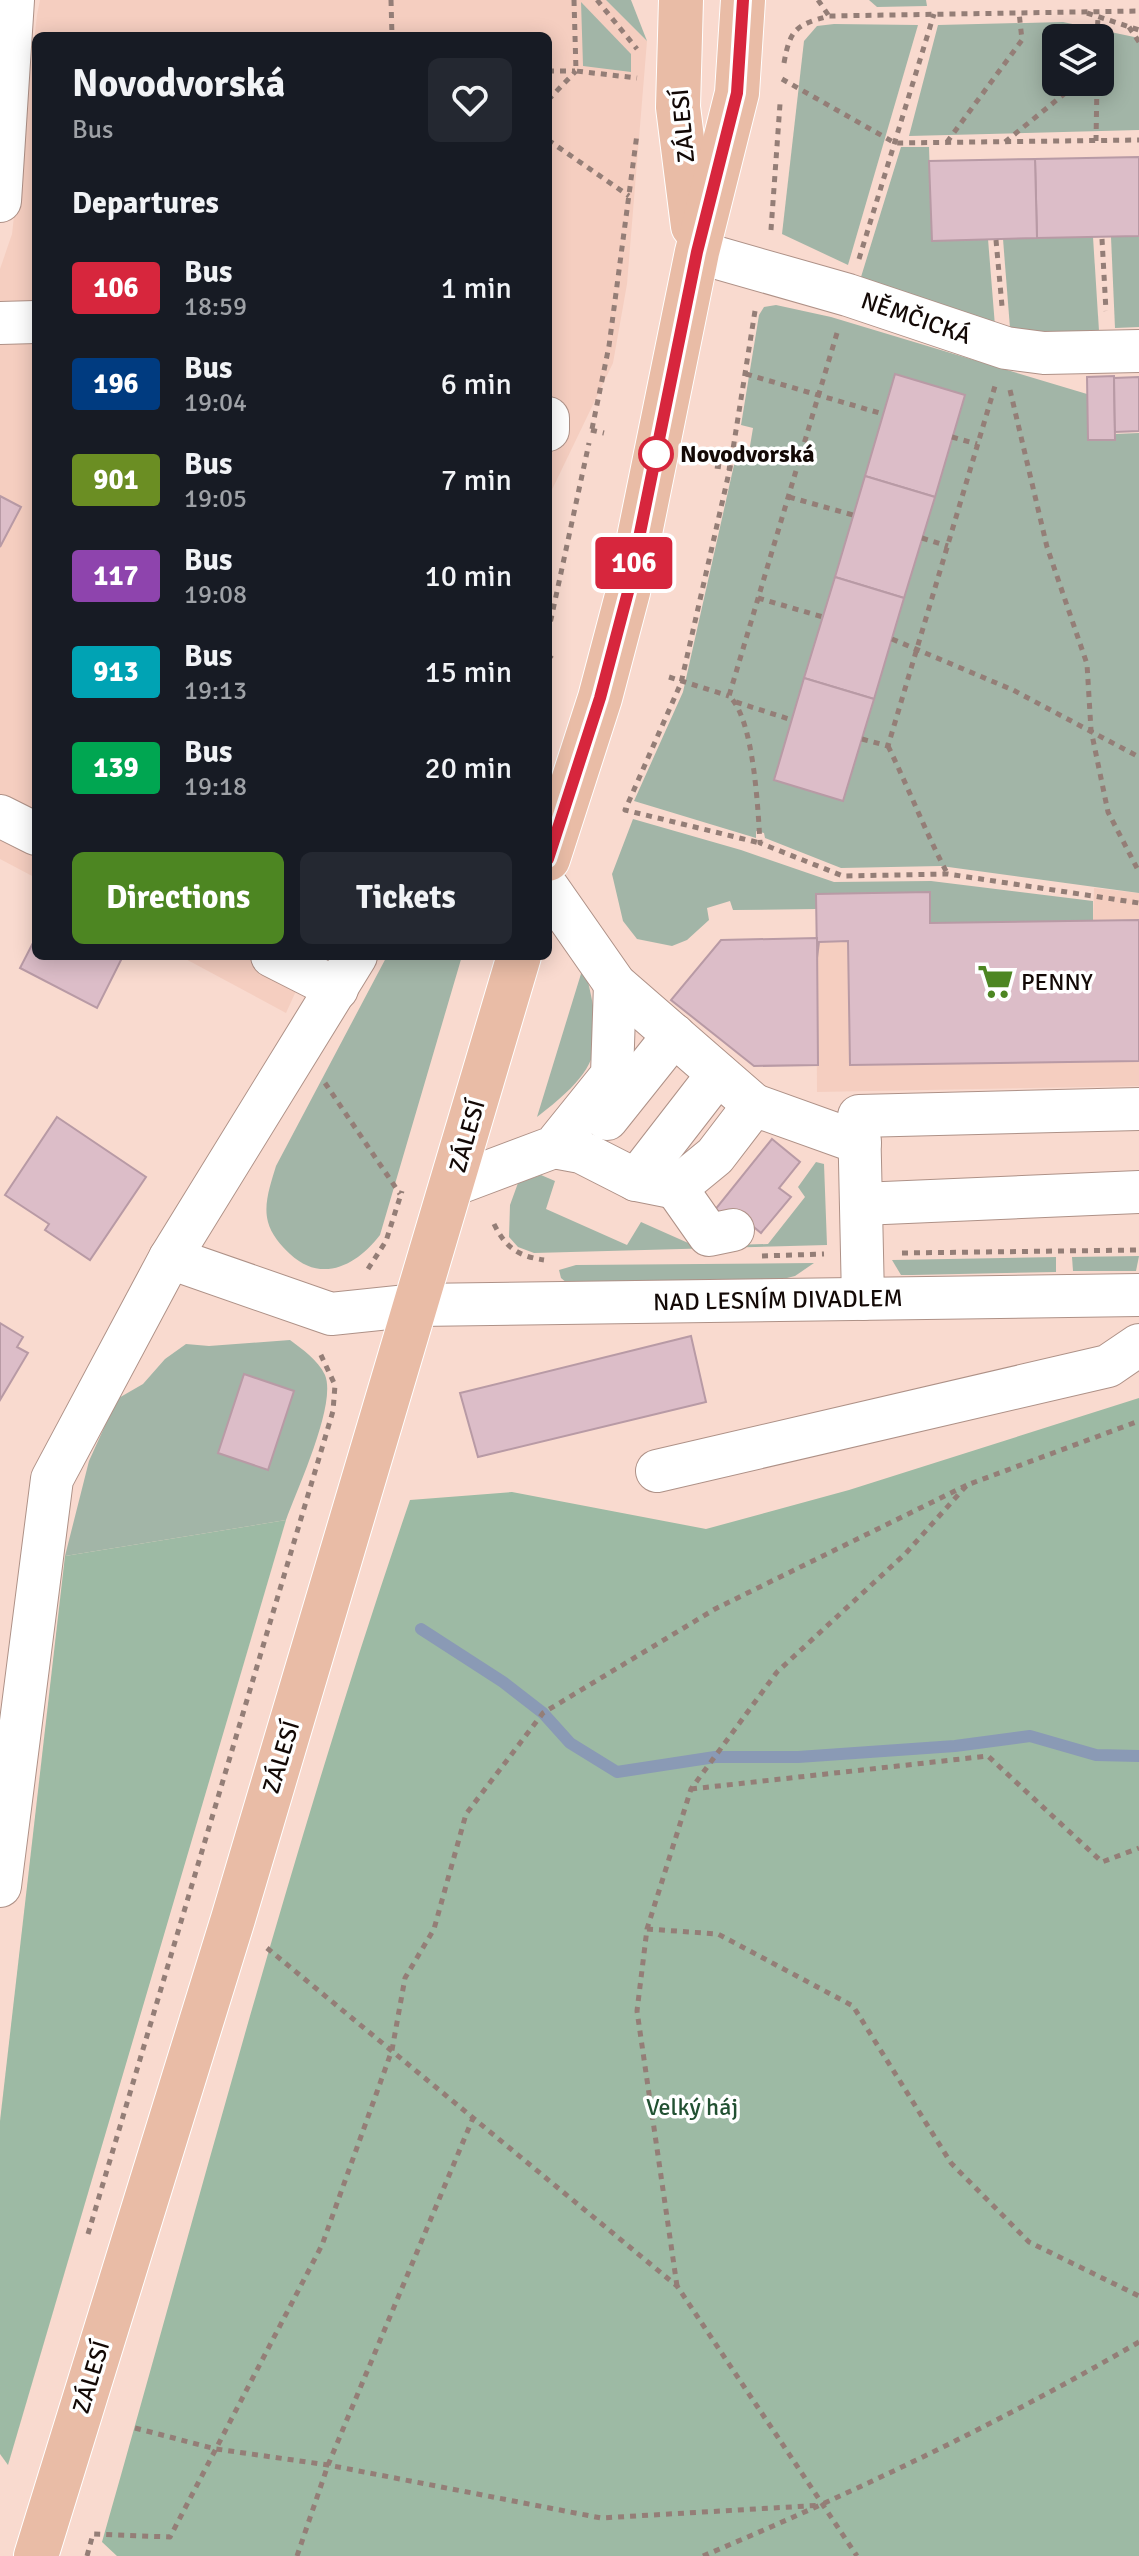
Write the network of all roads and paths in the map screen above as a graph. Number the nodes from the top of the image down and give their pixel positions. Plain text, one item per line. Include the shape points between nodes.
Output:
1 (13, 0) edge
2 (391, 0) edge
3 (574, 0) edge
4 (597, 0) edge
5 (681, 0) edge
6 (743, 0) edge
7 (818, 0) edge
8 (1082, 11) junction
9 (1139, 11) edge
10 (1019, 12) junction
11 (934, 14) junction
12 (829, 16) junction
13 (1098, 17) junction
14 (1098, 24) edge
15 (1128, 27) junction
16 (1139, 30) edge
17 (392, 32) edge
18 (1139, 42) edge
19 (639, 61) dead end
20 (638, 69) dead end
21 (552, 71) edge
22 (576, 71) junction
23 (637, 78) junction
24 (782, 79) junction
25 (638, 92) dead end
26 (552, 96) edge
27 (1062, 96) edge
28 (1097, 96) edge
29 (638, 120) dead end
30 (1139, 140) edge
31 (1096, 141) junction
32 (947, 142) junction
33 (1004, 142) junction
34 (552, 143) edge
35 (895, 143) junction
36 (629, 196) junction
37 (0, 201) edge
38 (775, 238) dead end
39 (1102, 239) dead end
40 (996, 240) dead end
41 (697, 252) junction
42 (848, 295) junction
43 (763, 301) dead end
44 (32, 322) edge
45 (0, 323) edge
46 (1124, 352) edge
47 (1004, 353) junction
48 (746, 374) junction
49 (819, 396) junction
50 (883, 414) dead end
51 (591, 430) junction
52 (604, 433) dead end
53 (952, 437) dead end
54 (977, 444) junction
55 (715, 466) dead end
56 (730, 468) junction
57 (789, 497) junction
58 (853, 515) dead end
59 (922, 538) dead end
60 (948, 546) junction
61 (758, 598) junction
62 (552, 614) edge
63 (823, 617) dead end
64 (892, 639) dead end
65 (918, 647) junction
66 (554, 652) dead end
67 (552, 655) edge
68 (669, 677) dead end
69 (681, 683) junction
70 (729, 696) junction
71 (735, 702) junction
72 (792, 720) dead end
73 (1091, 730) junction
74 (862, 739) dead end
75 (888, 746) junction
76 (1139, 757) edge
77 (0, 816) edge
78 (32, 832) edge
79 (760, 843) junction
80 (552, 847) edge
81 (1139, 872) edge
82 (948, 874) junction
83 (552, 894) edge
84 (1139, 903) edge
85 (289, 960) edge
86 (518, 960) edge
87 (346, 973) edge
88 (615, 984) junction
89 (674, 1035) junction
90 (301, 1046) junction
91 (718, 1074) junction
92 (754, 1105) junction
93 (1139, 1109) edge
94 (860, 1143) junction
95 (568, 1150) junction
96 (656, 1184) junction
97 (453, 1185) junction
98 (1139, 1192) edge
99 (861, 1204) junction
100 (494, 1224) dead end
101 (742, 1243) joint
102 (1139, 1250) edge
103 (862, 1254) junction
104 (170, 1258) junction
105 (559, 1260) dead end
106 (1139, 1295) edge
107 (863, 1299) junction
108 (417, 1305) junction
109 (331, 1314) junction
110 (1139, 1345) edge
111 (1139, 1421) edge
112 (657, 1471) dead end
113 (967, 1485) junction
114 (691, 1789) junction
115 (1139, 1848) edge
116 (0, 1886) edge
117 (233, 1919) junction
118 (647, 1929) junction
119 (392, 2050) junction
120 (473, 2118) junction
121 (84, 2248) dead end
122 (677, 2286) junction
123 (1139, 2296) edge
124 (1139, 2342) edge
125 (135, 2428) dead end
126 (216, 2449) junction
127 (328, 2465) junction
128 (825, 2505) junction
129 (36, 2556) edge
130 (87, 2556) edge
131 (297, 2556) edge
132 (703, 2556) edge
133 (857, 2556) edge

1 - 37 street
2 - 17 path
3 - 22 path
4 - 19 path via 637,46
5 - 41 main road, ZÁLESÍ via 678,107
6 - 41 main road, ZÁLESÍ via 737,93
7 - 12 path
8 - 9 path
8 - 10 path
8 - 13 path
10 - 11 path
10 - 32 path via 1022,40
11 - 12 path
11 - 35 path
12 - 24 path via 803,23 789,37
13 - 14 path
13 - 15 path
15 - 16 path
15 - 18 path
20 - 23 path
21 - 22 path
22 - 23 path
22 - 26 path
23 - 25 path
24 - 35 path
24 - 38 path via 770,232
27 - 33 path
28 - 31 path
29 - 36 path
30 - 31 path
31 - 33 path
32 - 33 path
32 - 35 path
34 - 36 path
35 - 42 path
36 - 51 path via 609,346
39 - 46 path
40 - 47 path
41 - 42 street, NĚMČICKÁ
41 - 80 main road, ZÁLESÍ via 628,592
42 - 47 street, NĚMČICKÁ
42 - 49 path
43 - 48 path via 756,306
44 - 45 street
46 - 47 street, NĚMČICKÁ
47 - 54 path
47 - 73 path via 1047,547 1087,664
48 - 49 path
48 - 56 path
49 - 50 path
49 - 57 path
51 - 52 path
51 - 62 path
53 - 54 path
54 - 60 path
55 - 56 path
56 - 69 path
57 - 58 path
57 - 61 path
59 - 60 path
60 - 65 path
61 - 63 path
61 - 70 path
64 - 65 path
65 - 73 path
65 - 75 path
66 - 67 path
68 - 69 path
69 - 70 path
69 - 79 path via 625,810
70 - 71 path
71 - 72 path
71 - 79 path via 757,782
73 - 76 path
73 - 81 path via 1108,812
74 - 75 path
75 - 82 path
77 - 78 street
79 - 82 path via 843,876
82 - 84 path
83 - 88 street
85 - 87 street
86 - 97 main road, ZÁLESÍ
87 - 90 street
88 - 89 street
88 - 95 street via 612,1075
89 - 91 street
89 - 95 street
90 - 104 street
90 - 109 path via 401,1195 386,1241 368,1269 349,1277
91 - 92 street
91 - 96 street
92 - 94 street via 790,1135
92 - 96 street via 715,1156
93 - 94 street via 859,1116
94 - 99 street
95 - 96 street
95 - 97 street
96 - 101 street via 709,1235
97 - 108 main road, ZÁLESÍ
98 - 99 street
99 - 103 street
100 - 105 path via 503,1242 519,1255
101 - 103 path
102 - 103 path
103 - 107 street
104 - 109 street
104 - 116 street via 52,1479
106 - 107 street, NAD LESNÍM DIVADLEM
107 - 108 street, NAD LESNÍM DIVADLEM
108 - 109 street, NAD LESNÍM DIVADLEM
108 - 117 main road, ZÁLESÍ
109 - 121 path via 318,1351 335,1385 333,1411
110 - 112 street via 1108,1366
111 - 113 path
113 - 114 path via 906,1553 777,1672
113 - 119 path via 715,1609 543,1713 466,1814 434,1929 405,1978
114 - 115 path via 988,1756 1102,1862
114 - 118 path
117 - 119 path
117 - 129 main road, ZÁLESÍ
118 - 122 path via 637,2011
118 - 123 path via 718,1934 853,2006 951,2163 1029,2242
119 - 120 path
119 - 126 path via 322,2245
120 - 122 path
120 - 127 path
122 - 128 path
124 - 128 path via 1038,2401
125 - 126 path
126 - 127 path
126 - 130 path via 170,2537 93,2534
127 - 128 path via 601,2518
127 - 131 path
128 - 132 path
128 - 133 path

